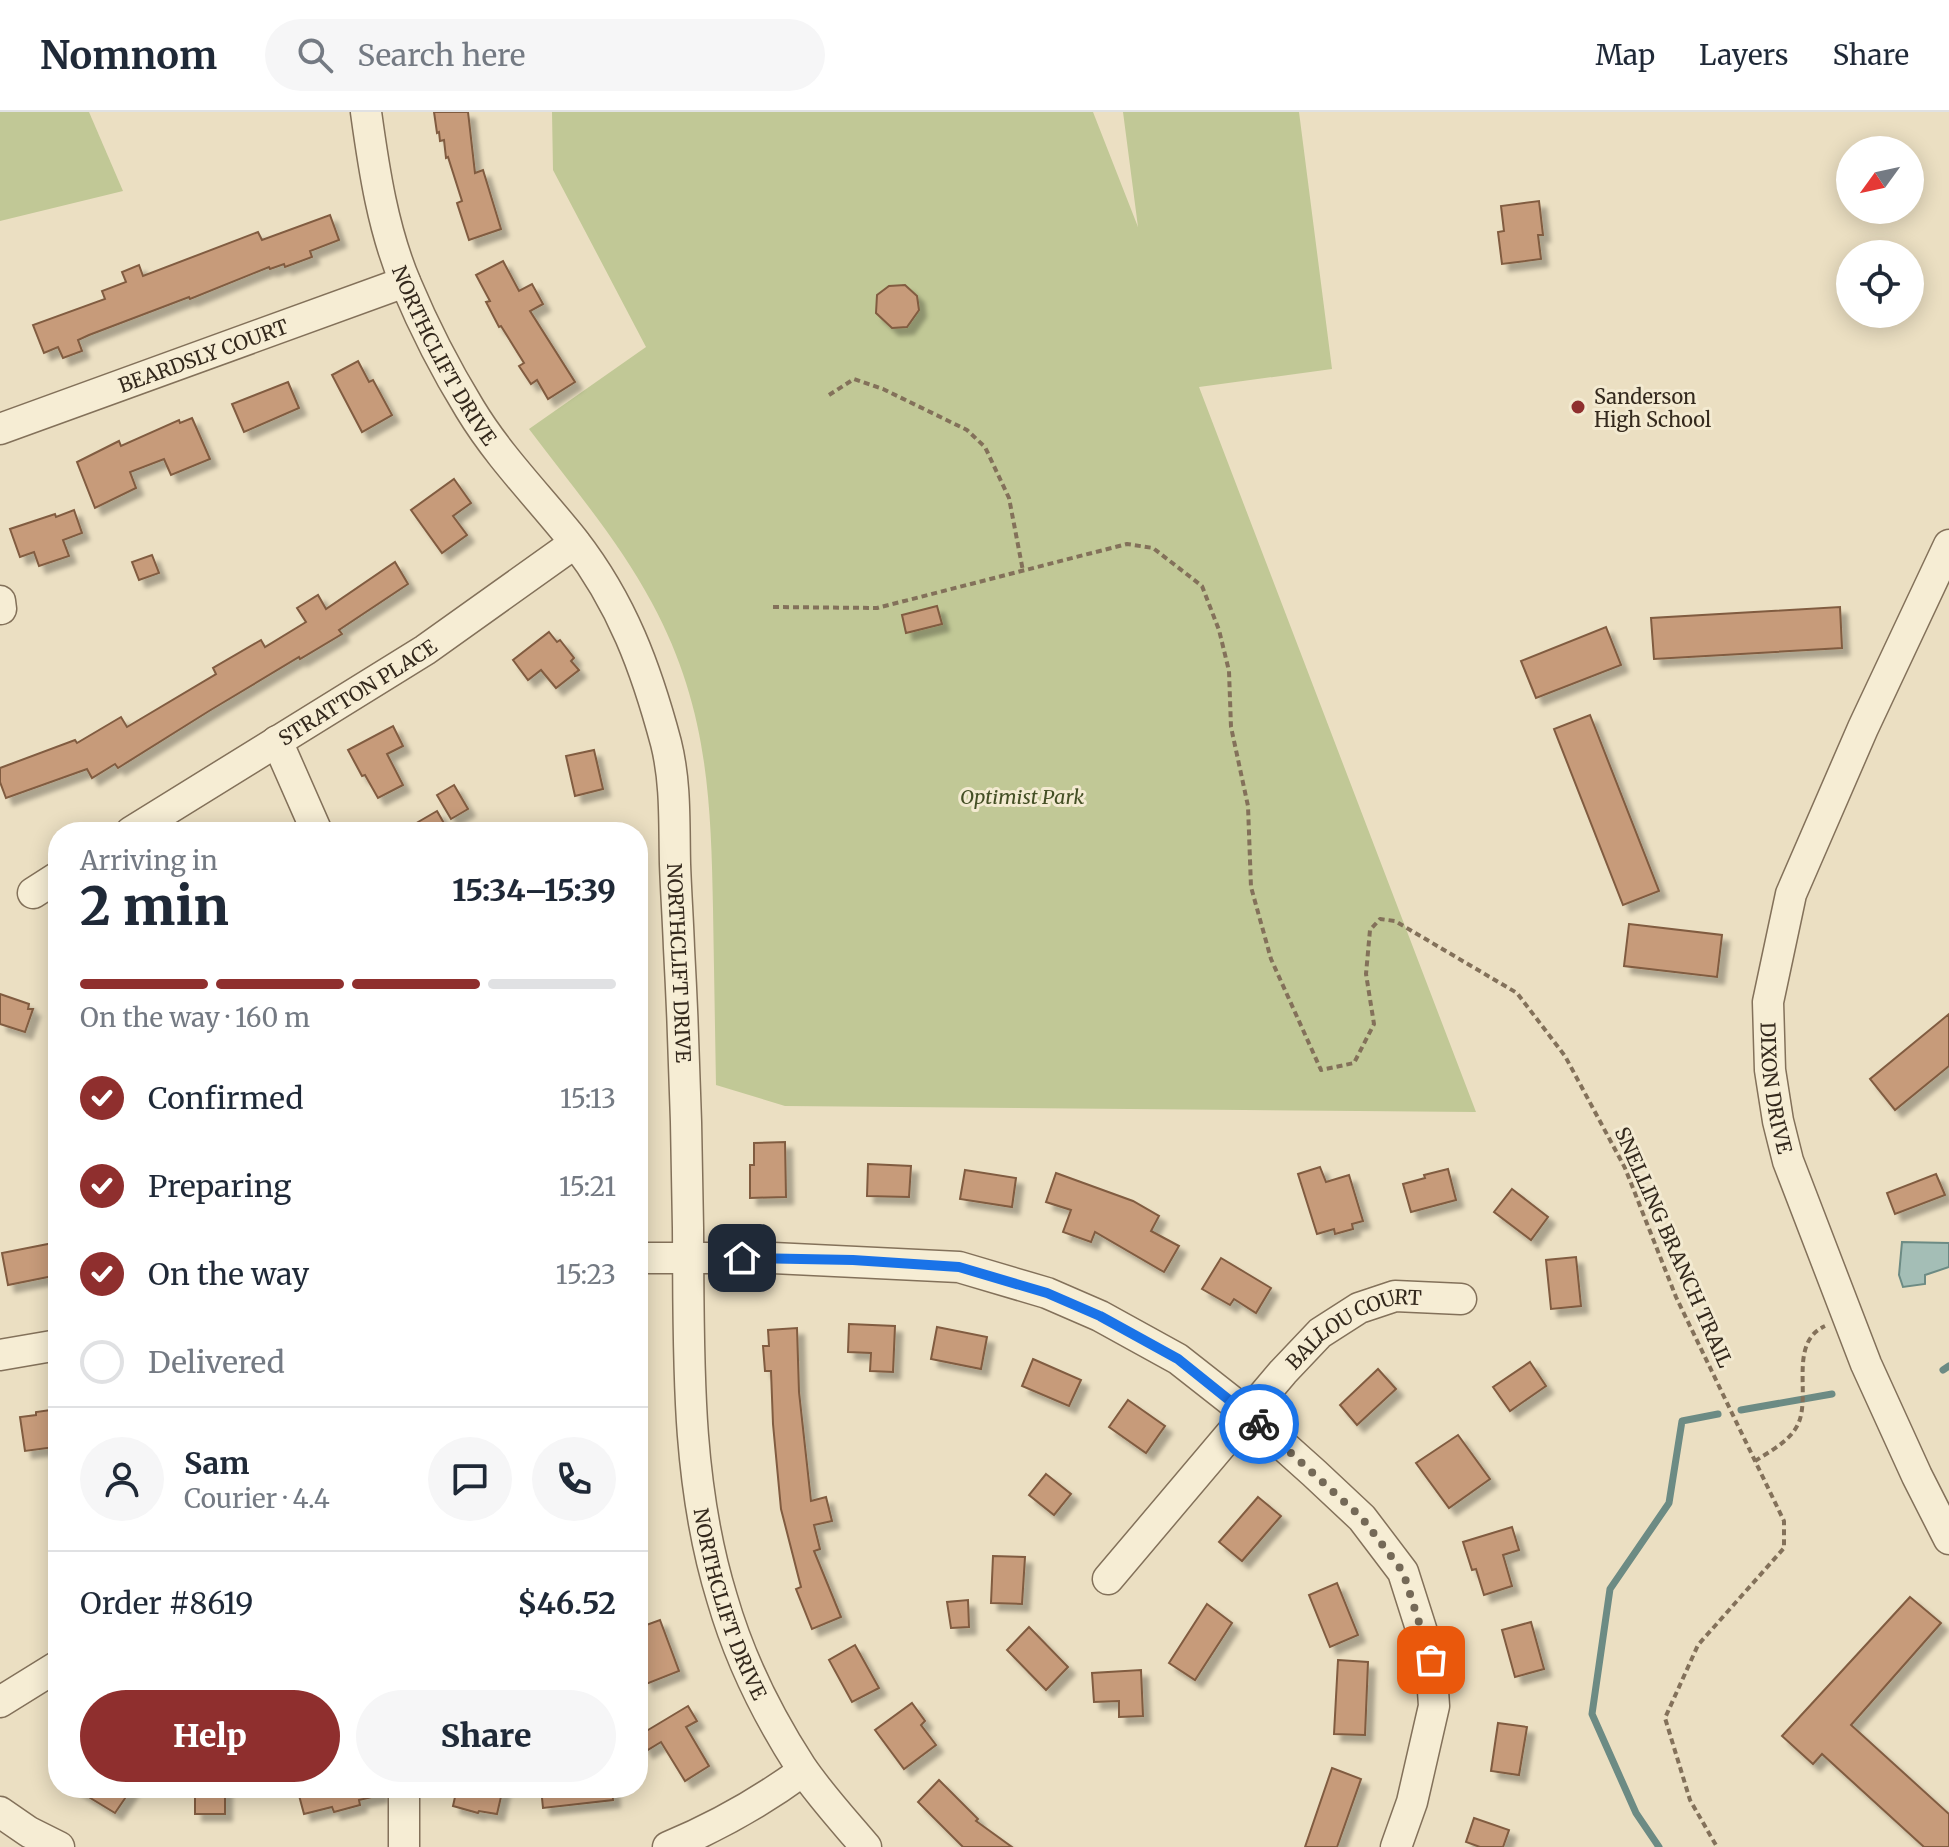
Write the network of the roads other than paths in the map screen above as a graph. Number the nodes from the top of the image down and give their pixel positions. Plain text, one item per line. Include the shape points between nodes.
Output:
1 (366, 112) edge
2 (405, 282) junction
3 (0, 429) edge
4 (575, 543) junction
5 (1949, 545) edge
6 (277, 741) junction
7 (147, 822) edge
8 (313, 822) edge
9 (648, 1258) edge
10 (688, 1258) junction
11 (1461, 1299) dead end
12 (48, 1347) edge
13 (0, 1355) edge
14 (1248, 1414) junction
15 (1949, 1539) edge
16 (1108, 1579) dead end
17 (48, 1672) edge
18 (0, 1702) edge
19 (803, 1771) junction
20 (404, 1798) edge
21 (0, 1812) edge
22 (59, 1847) edge
23 (404, 1847) edge
24 (668, 1847) edge
25 (866, 1847) edge
26 (1396, 1847) edge

1 - 2 street, NORTHCLIFT DRIVE via 381,203
2 - 3 street, BEARDSLY COURT
2 - 4 street, NORTHCLIFT DRIVE via 471,411
4 - 6 street, STRATTON PLACE via 425,650
4 - 10 street, NORTHCLIFT DRIVE via 623,616 668,752 675,801
5 - 15 street, DIXON DRIVE via 1791,894 1768,1002 1770,1070 1788,1161 1847,1316
6 - 7 street, STRATTON PLACE
6 - 8 street
9 - 10 street
10 - 14 street via 959,1267 1047,1293 1100,1316 1178,1359
10 - 19 street, NORTHCLIFT DRIVE via 693,1454 706,1531 722,1599 745,1661
11 - 14 street, BALLOU COURT via 1395,1296 1359,1308 1320,1333
12 - 13 street
14 - 16 street, BALLOU COURT
14 - 26 street via 1362,1518 1403,1572 1431,1660 1434,1706
17 - 18 street
19 - 24 street via 749,1807
19 - 25 street, NORTHCLIFT DRIVE
20 - 23 street
21 - 22 street

